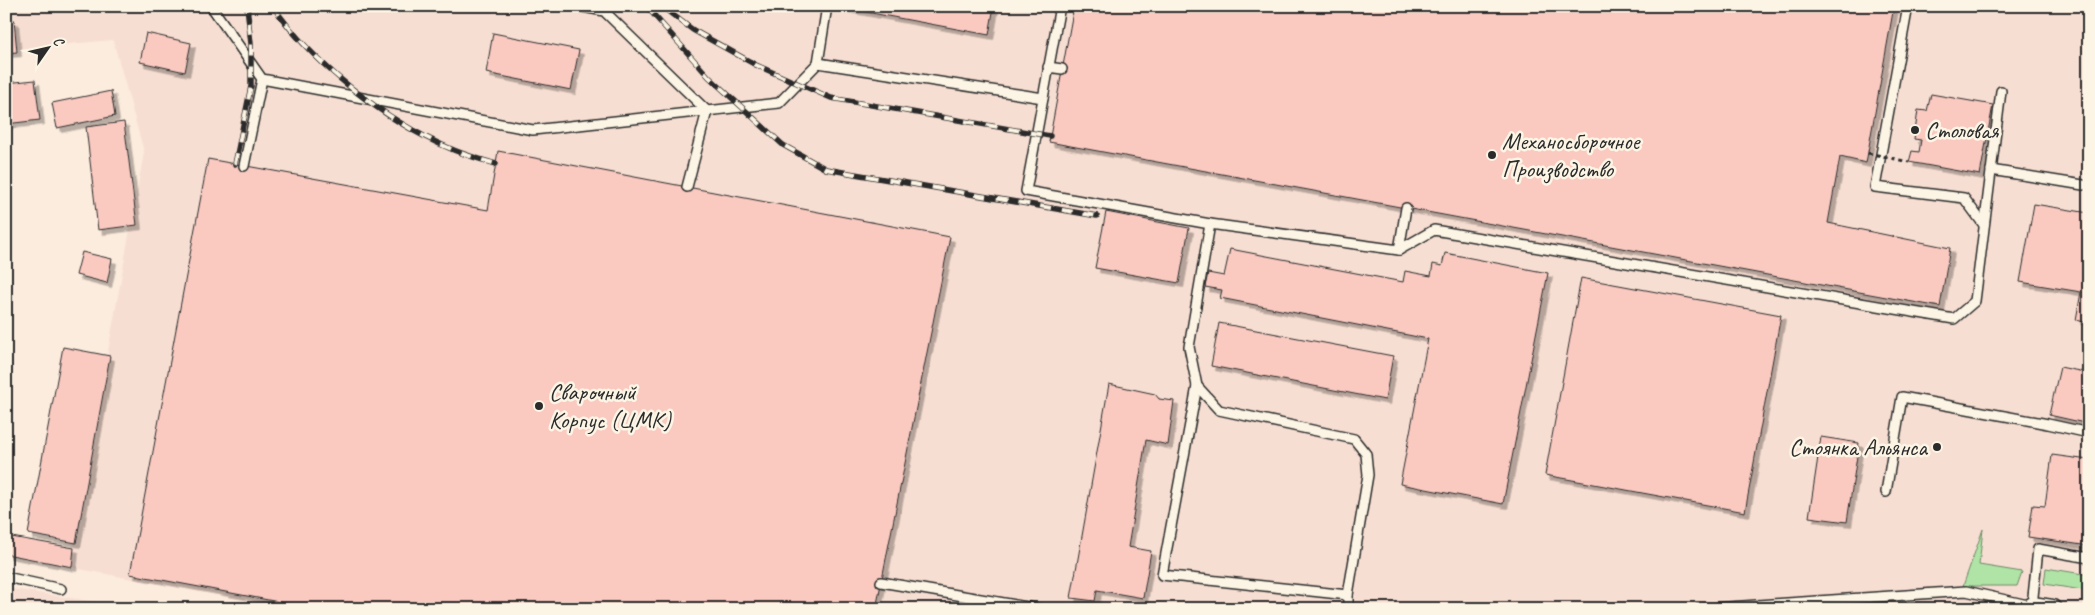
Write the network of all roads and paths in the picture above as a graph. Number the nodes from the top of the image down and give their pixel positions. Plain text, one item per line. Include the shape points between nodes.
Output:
1 (211, 6) edge
2 (578, 6) edge
3 (827, 6) edge
4 (1060, 6) edge
5 (1908, 6) edge
6 (818, 63) junction
7 (1048, 67) junction
8 (1062, 69) dead end
9 (262, 79) junction
10 (2001, 91) dead end
11 (1043, 98) junction
12 (707, 111) junction
13 (1868, 153) dead end
14 (1909, 162) dead end
15 (244, 166) dead end
16 (1991, 170) junction
17 (2083, 185) dead end
18 (687, 187) dead end
19 (1406, 208) dead end
20 (1210, 224) junction
21 (1984, 225) junction
22 (1398, 250) junction
23 (1197, 386) junction
24 (2089, 433) edge
25 (1886, 492) dead end
26 (2089, 558) edge
27 (6, 577) edge
28 (881, 582) dead end
29 (61, 589) dead end
30 (1348, 595) junction
31 (2032, 607) edge
32 (1040, 609) edge
33 (1348, 609) edge
34 (1699, 609) edge
35 (2052, 609) edge

1 - 9 lane
2 - 12 lane via 604,11
3 - 6 lane
4 - 7 lane
5 - 21 lane via 1875,187 1964,198
6 - 11 lane
6 - 12 lane via 779,103
7 - 8 lane
7 - 11 lane
9 - 12 lane via 533,130
9 - 15 lane
10 - 16 lane
11 - 20 lane via 1026,191
12 - 18 lane
13 - 14 path, bridge
16 - 17 lane
16 - 21 lane
19 - 22 lane
20 - 22 lane
20 - 23 lane via 1189,347
21 - 22 lane via 1975,301 1954,319 1434,230
23 - 30 lane via 1219,410 1354,439 1366,454 1368,475
23 - 30 lane via 1162,575
24 - 25 lane via 1902,397
26 - 31 lane via 2038,549
27 - 29 lane
28 - 32 lane
30 - 33 lane
31 - 34 lane via 1966,591
31 - 35 street

